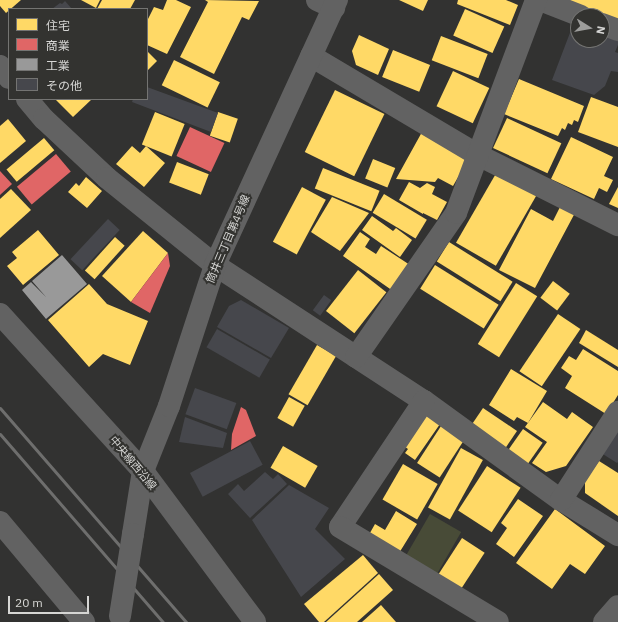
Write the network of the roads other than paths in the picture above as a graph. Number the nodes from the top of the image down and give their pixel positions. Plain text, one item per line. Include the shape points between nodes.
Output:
1 (536, 0) edge
2 (540, 0) edge
3 (329, 3) edge
4 (570, 12) edge
5 (311, 56) junction
6 (0, 66) edge
7 (8, 77) edge
8 (28, 100) edge
9 (478, 155) junction
10 (618, 225) edge
11 (215, 265) junction
12 (0, 314) edge
13 (356, 357) junction
14 (424, 401) junction
15 (618, 412) edge
16 (143, 472) junction
17 (561, 500) junction
18 (0, 522) edge
19 (618, 535) edge
20 (618, 606) edge
21 (120, 619) edge
22 (84, 622) edge
23 (255, 622) edge
24 (498, 622) edge
25 (604, 622) edge

1 - 9 street
2 - 4 street
3 - 5 street, 筒井三丁目第4号線
5 - 9 street
5 - 11 street, 筒井三丁目第4号線
6 - 7 street
8 - 11 street via 44,119 107,178
9 - 10 street
9 - 13 street via 456,213
11 - 13 street
11 - 16 street, 筒井三丁目第4号線 via 169,406
12 - 16 street, 中央線西沿線
13 - 14 street
14 - 17 street
14 - 24 street via 340,527
15 - 17 street
16 - 21 street, 筒井三丁目第4号線, bridge
16 - 23 street, 中央線西沿線
17 - 19 street
18 - 22 street
20 - 25 street

